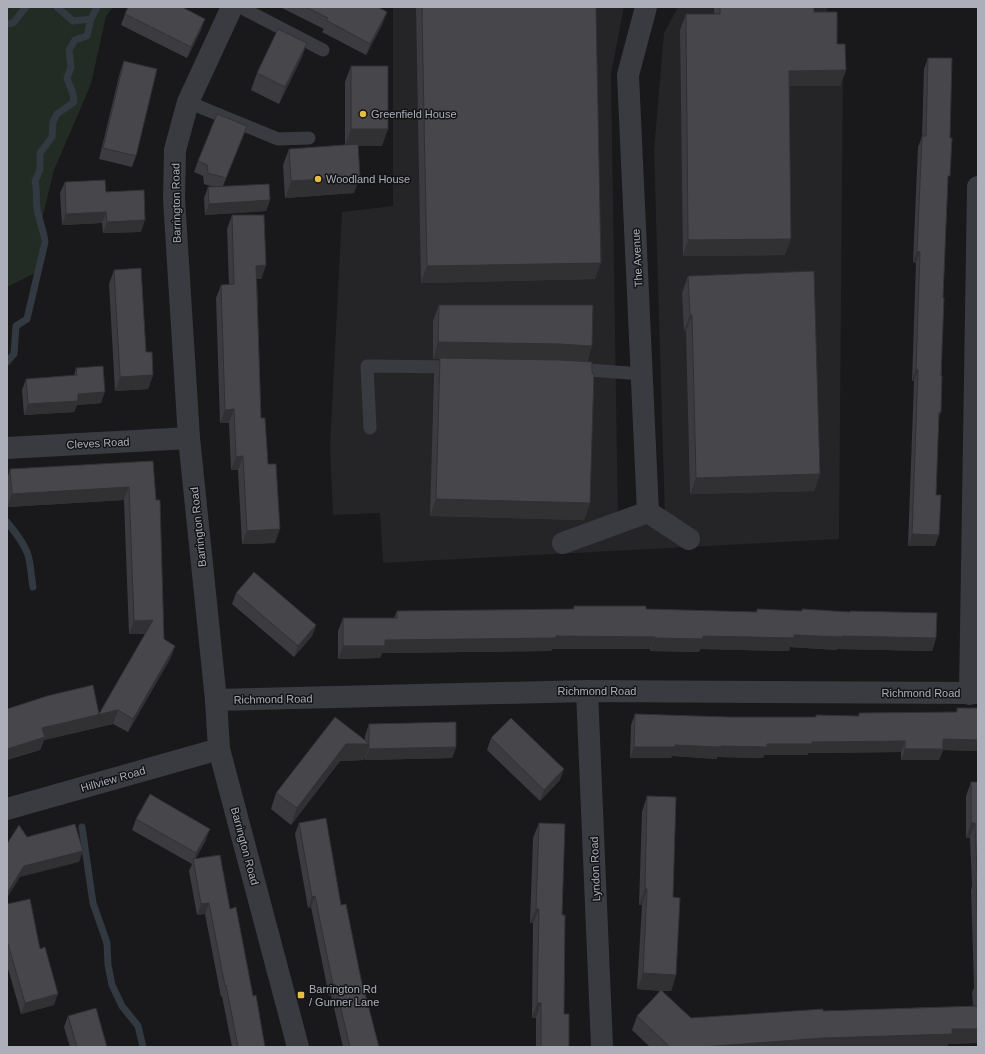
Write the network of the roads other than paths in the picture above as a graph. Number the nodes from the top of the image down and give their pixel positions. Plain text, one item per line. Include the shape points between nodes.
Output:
1 (232, 7) edge
2 (240, 7) edge
3 (646, 7) edge
4 (323, 50) dead end
5 (188, 102) junction
6 (309, 138) dead end
7 (978, 187) edge
8 (468, 367) edge
9 (561, 368) edge
10 (642, 374) junction
11 (370, 428) dead end
12 (190, 438) junction
13 (7, 448) edge
14 (648, 512) junction
15 (689, 539) dead end
16 (563, 543) dead end
17 (587, 691) junction
18 (974, 693) edge
19 (216, 700) junction
20 (219, 749) junction
21 (7, 809) edge
22 (298, 1047) edge
23 (602, 1047) edge

1 - 5 street, Barrington Road
2 - 4 lane
3 - 10 street, The Avenue via 628,75
5 - 6 lane via 278,139
5 - 12 street, Barrington Road via 175,150 174,198
7 - 18 street
8 - 11 lane via 368,366
9 - 10 lane
10 - 14 street, The Avenue
12 - 13 street, Cleves Road
12 - 19 street, Barrington Road
14 - 15 street
14 - 16 street
17 - 18 street, Richmond Road
17 - 19 street, Richmond Road
17 - 23 street, Lyndon Road
19 - 20 street, Barrington Road
20 - 21 street, Hillview Road
20 - 22 street, Barrington Road

